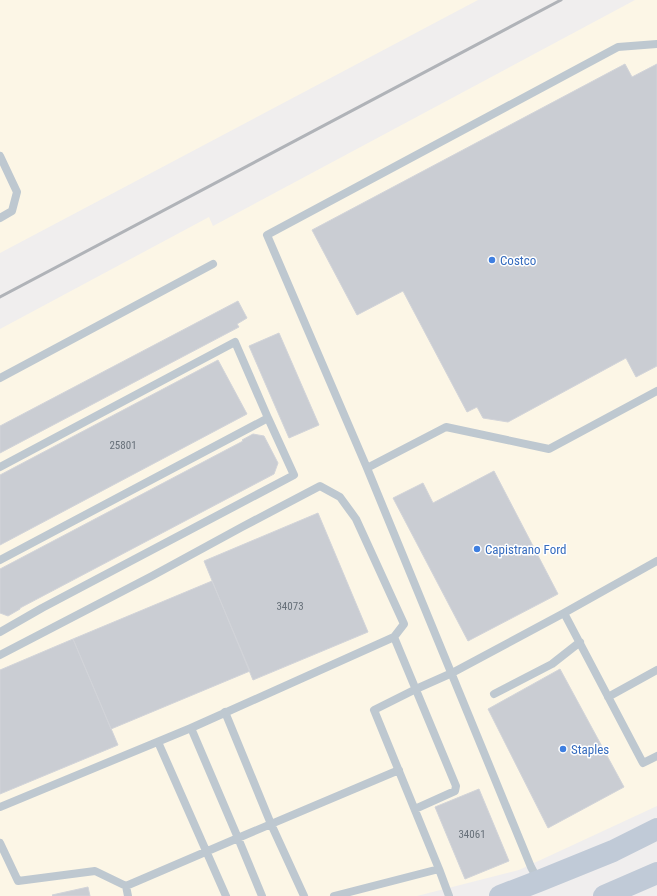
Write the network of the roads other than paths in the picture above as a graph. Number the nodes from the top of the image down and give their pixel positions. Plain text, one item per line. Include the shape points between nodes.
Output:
1 (657, 44) edge
2 (0, 156) edge
3 (0, 218) edge
4 (213, 264) dead end
5 (0, 378) edge
6 (657, 391) edge
7 (268, 418) junction
8 (0, 467) edge
9 (367, 468) junction
10 (0, 560) edge
11 (657, 561) edge
12 (564, 613) junction
13 (0, 632) edge
14 (394, 637) junction
15 (580, 642) junction
16 (0, 655) edge
17 (657, 670) edge
18 (452, 673) junction
19 (416, 689) junction
20 (494, 694) dead end
21 (608, 697) junction
22 (226, 712) junction
23 (191, 728) junction
24 (158, 742) junction
25 (657, 756) edge
26 (399, 770) junction
27 (0, 807) edge
28 (415, 809) junction
29 (271, 824) junction
30 (657, 829) edge
31 (238, 838) junction
32 (0, 843) edge
33 (206, 851) junction
34 (439, 869) junction
35 (657, 873) edge
36 (538, 882) junction
37 (126, 886) junction
38 (626, 890) edge
39 (657, 891) edge
40 (128, 896) edge
41 (226, 896) edge
42 (262, 896) edge
43 (304, 896) edge
44 (334, 896) edge
45 (449, 896) edge
46 (500, 896) edge
47 (604, 896) edge

1 - 9 lane via 618,46 267,235
2 - 3 lane via 17,192 12,211
4 - 5 lane
6 - 9 lane via 549,449 446,428
7 - 8 lane via 235,342
7 - 10 lane
7 - 13 lane via 294,475
9 - 18 lane
11 - 12 lane
12 - 15 lane
12 - 18 lane
14 - 16 lane via 404,624 356,519 340,497 320,486
14 - 19 lane
14 - 22 lane
15 - 20 lane via 552,664
15 - 21 lane
17 - 21 lane
18 - 19 lane
18 - 36 lane
19 - 26 lane via 374,710
19 - 28 lane via 456,786 455,791
21 - 25 lane via 643,763
22 - 23 lane
22 - 29 lane
23 - 24 lane
23 - 31 lane
24 - 27 lane
24 - 33 lane
26 - 28 lane
26 - 29 lane
28 - 34 lane
29 - 31 lane
29 - 43 lane
30 - 36 main road via 613,851
31 - 33 lane
31 - 42 lane
32 - 37 lane via 18,881 94,870
33 - 37 lane
33 - 41 lane
34 - 44 lane
34 - 45 lane
35 - 38 main road
36 - 46 main road
37 - 40 lane
38 - 39 main road
38 - 47 main road

